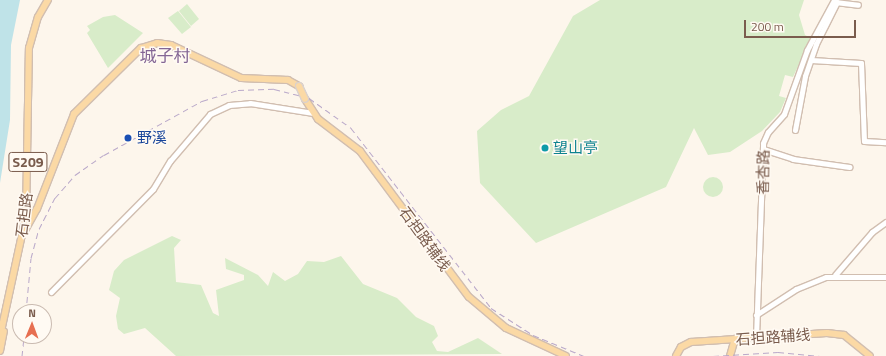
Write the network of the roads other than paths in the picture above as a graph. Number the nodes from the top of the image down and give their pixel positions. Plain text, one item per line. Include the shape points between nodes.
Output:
1 (48, 0) edge
2 (835, 1) edge
3 (858, 5) dead end
4 (811, 60) junction
5 (313, 114) junction
6 (795, 130) dead end
7 (886, 142) edge
8 (763, 149) junction
9 (849, 167) dead end
10 (886, 222) edge
11 (24, 232) junction
12 (835, 275) junction
13 (886, 276) edge
14 (52, 292) dead end
15 (756, 315) junction
16 (3, 326) junction
17 (0, 336) edge
18 (756, 337) junction
19 (736, 339) junction
20 (0, 351) edge
21 (566, 356) edge
22 (676, 356) edge
23 (730, 356) edge
24 (870, 356) edge

1 - 11 main road, 石担路 / S209 via 32,34 26,68 28,185
2 - 3 street
2 - 4 street
2 - 8 street, 香杏路 via 808,50 784,114 768,132
4 - 6 street
4 - 7 street via 861,63 864,141
5 - 11 main road, 石担路辅线, bridge via 299,86 288,80 241,78 171,45 157,43 141,48 74,114 35,216
5 - 14 street via 250,103 229,105 210,114 170,161 153,189
5 - 21 main road, 石担路辅线 via 360,151 469,297 506,328
8 - 9 street via 793,159
8 - 15 street, 香杏路
10 - 12 street via 872,232
11 - 16 main road, 石担路 / S209
12 - 13 street
12 - 15 street via 796,289
15 - 18 street, 香杏路
16 - 17 main road, 石担路 / S209
16 - 20 main road
18 - 19 main road, 石担路辅线
18 - 24 main road, 石担路辅线 via 844,335
19 - 22 main road, 石担路辅线 via 686,343
19 - 23 main road

